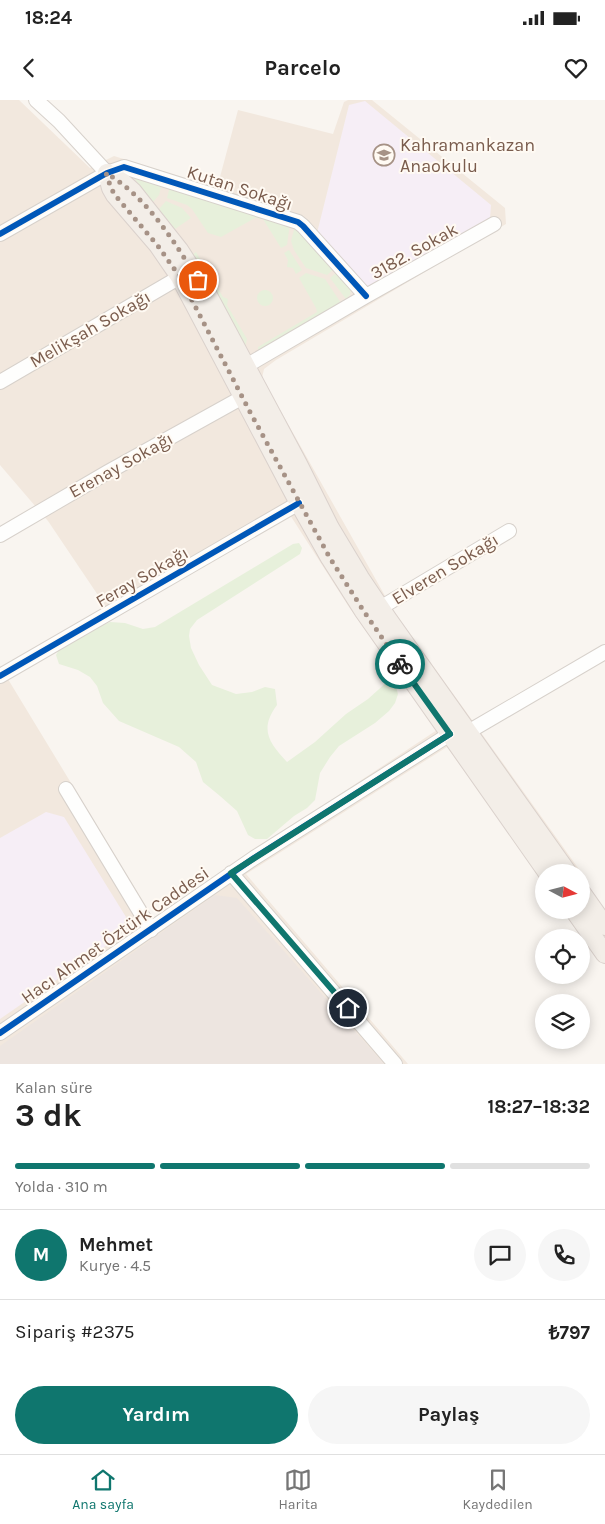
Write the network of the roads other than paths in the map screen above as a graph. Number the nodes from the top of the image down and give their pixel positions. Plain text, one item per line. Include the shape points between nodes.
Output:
1 (36, 100) edge
2 (106, 173) junction
3 (494, 224) dead end
4 (0, 234) edge
5 (180, 277) junction
6 (366, 296) junction
7 (246, 366) junction
8 (0, 382) edge
9 (243, 397) junction
10 (299, 503) junction
11 (510, 531) dead end
12 (0, 535) edge
13 (380, 608) junction
14 (605, 652) edge
15 (0, 676) edge
16 (468, 732) junction
17 (450, 734) junction
18 (66, 789) dead end
19 (542, 864) edge
20 (561, 864) edge
21 (231, 873) junction
22 (599, 907) edge
23 (580, 919) edge
24 (605, 926) edge
25 (151, 930) junction
26 (605, 954) edge
27 (0, 1033) edge
28 (395, 1064) edge

1 - 2 street
2 - 4 street, Kutan Sokağı
2 - 5 main road via 115,195
2 - 6 street, Kutan Sokağı via 124,167 134,169 298,222
2 - 7 main road via 133,192 179,250 205,290
3 - 6 street, 3182. Sokak
5 - 8 street, Melikşah Sokağı
5 - 9 main road
6 - 7 street, 3182. Sokak
7 - 13 main road via 330,528
9 - 10 main road
9 - 12 street, Erenay Sokağı
10 - 15 street, Feray Sokağı
10 - 17 main road via 363,610
11 - 13 street, Elveren Sokağı
13 - 16 main road
14 - 16 street
16 - 20 main road
17 - 19 main road
17 - 21 street, Hacı Ahmet Öztürk Caddesi
18 - 25 street
21 - 25 street, Hacı Ahmet Öztürk Caddesi
21 - 28 street
22 - 24 main road
23 - 26 main road
25 - 27 street, Hacı Ahmet Öztürk Caddesi

